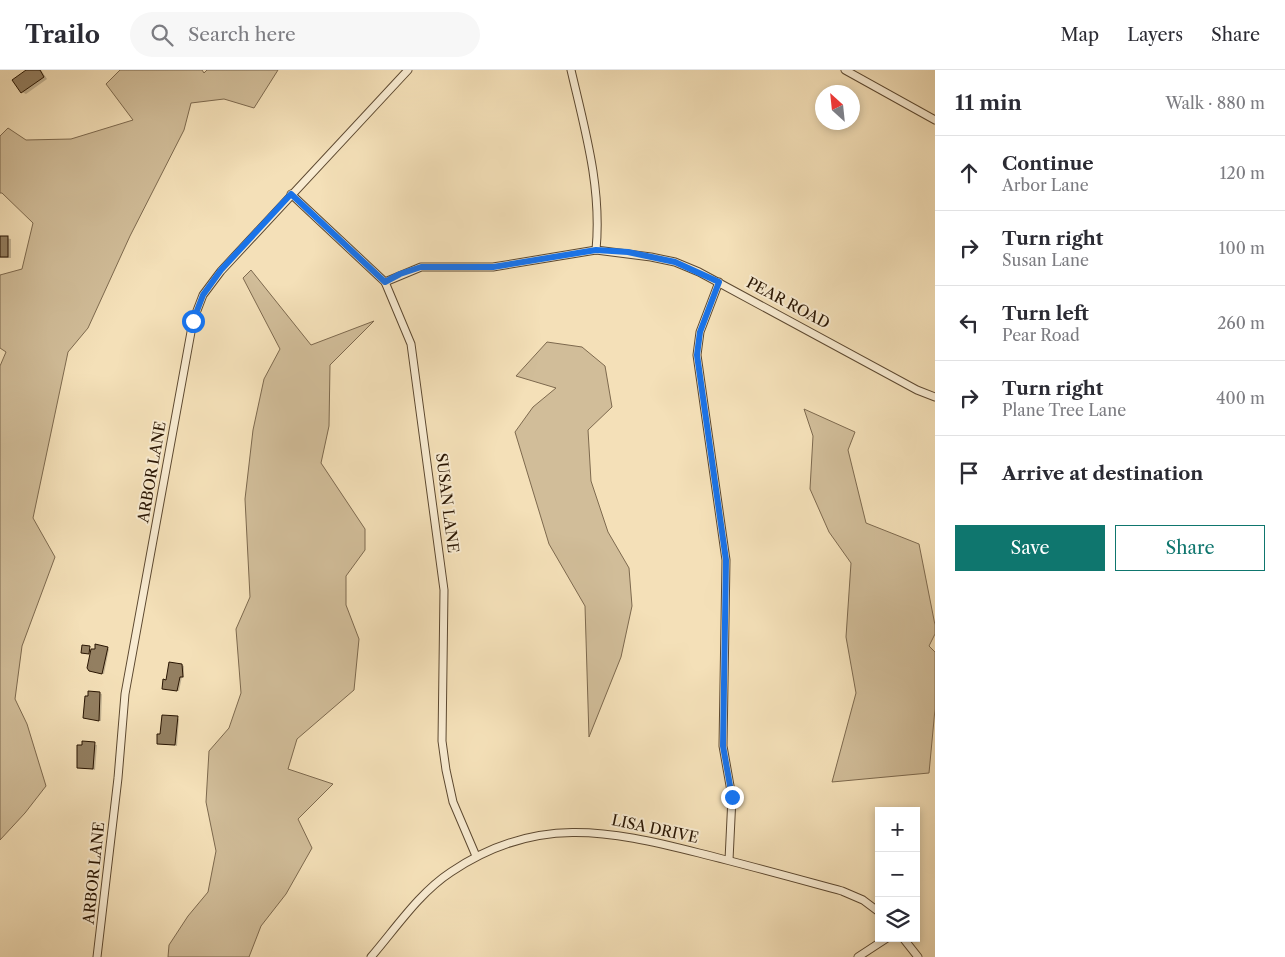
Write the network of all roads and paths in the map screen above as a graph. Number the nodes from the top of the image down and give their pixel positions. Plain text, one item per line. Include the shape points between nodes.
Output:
1 (408, 70) edge
2 (571, 70) edge
3 (845, 70) edge
4 (935, 120) edge
5 (291, 194) junction
6 (596, 250) junction
7 (385, 282) junction
8 (719, 282) junction
9 (935, 397) edge
10 (476, 856) junction
11 (729, 860) junction
12 (875, 909) edge
13 (882, 942) edge
14 (906, 942) edge
15 (97, 957) edge
16 (371, 957) edge
17 (858, 957) edge
18 (918, 957) edge

1 - 5 street, ARBOR LANE
2 - 6 street via 598,202
3 - 4 street
5 - 7 street, SUSAN LANE
5 - 15 street, ARBOR LANE via 221,270 203,295 193,321 125,694
6 - 7 street, PEAR ROAD via 493,267 421,267
6 - 8 street, PEAR ROAD via 628,252 675,262
7 - 10 street, SUSAN LANE via 404,325 416,370 444,590 442,740 453,802
8 - 9 street, PEAR ROAD
8 - 11 street via 700,332 697,355 726,560 723,746 732,797
10 - 11 street, LISA DRIVE via 545,834 579,831 638,838
10 - 16 street, LISA DRIVE via 431,888
11 - 12 street, LISA DRIVE via 842,892
13 - 17 street
14 - 18 street

